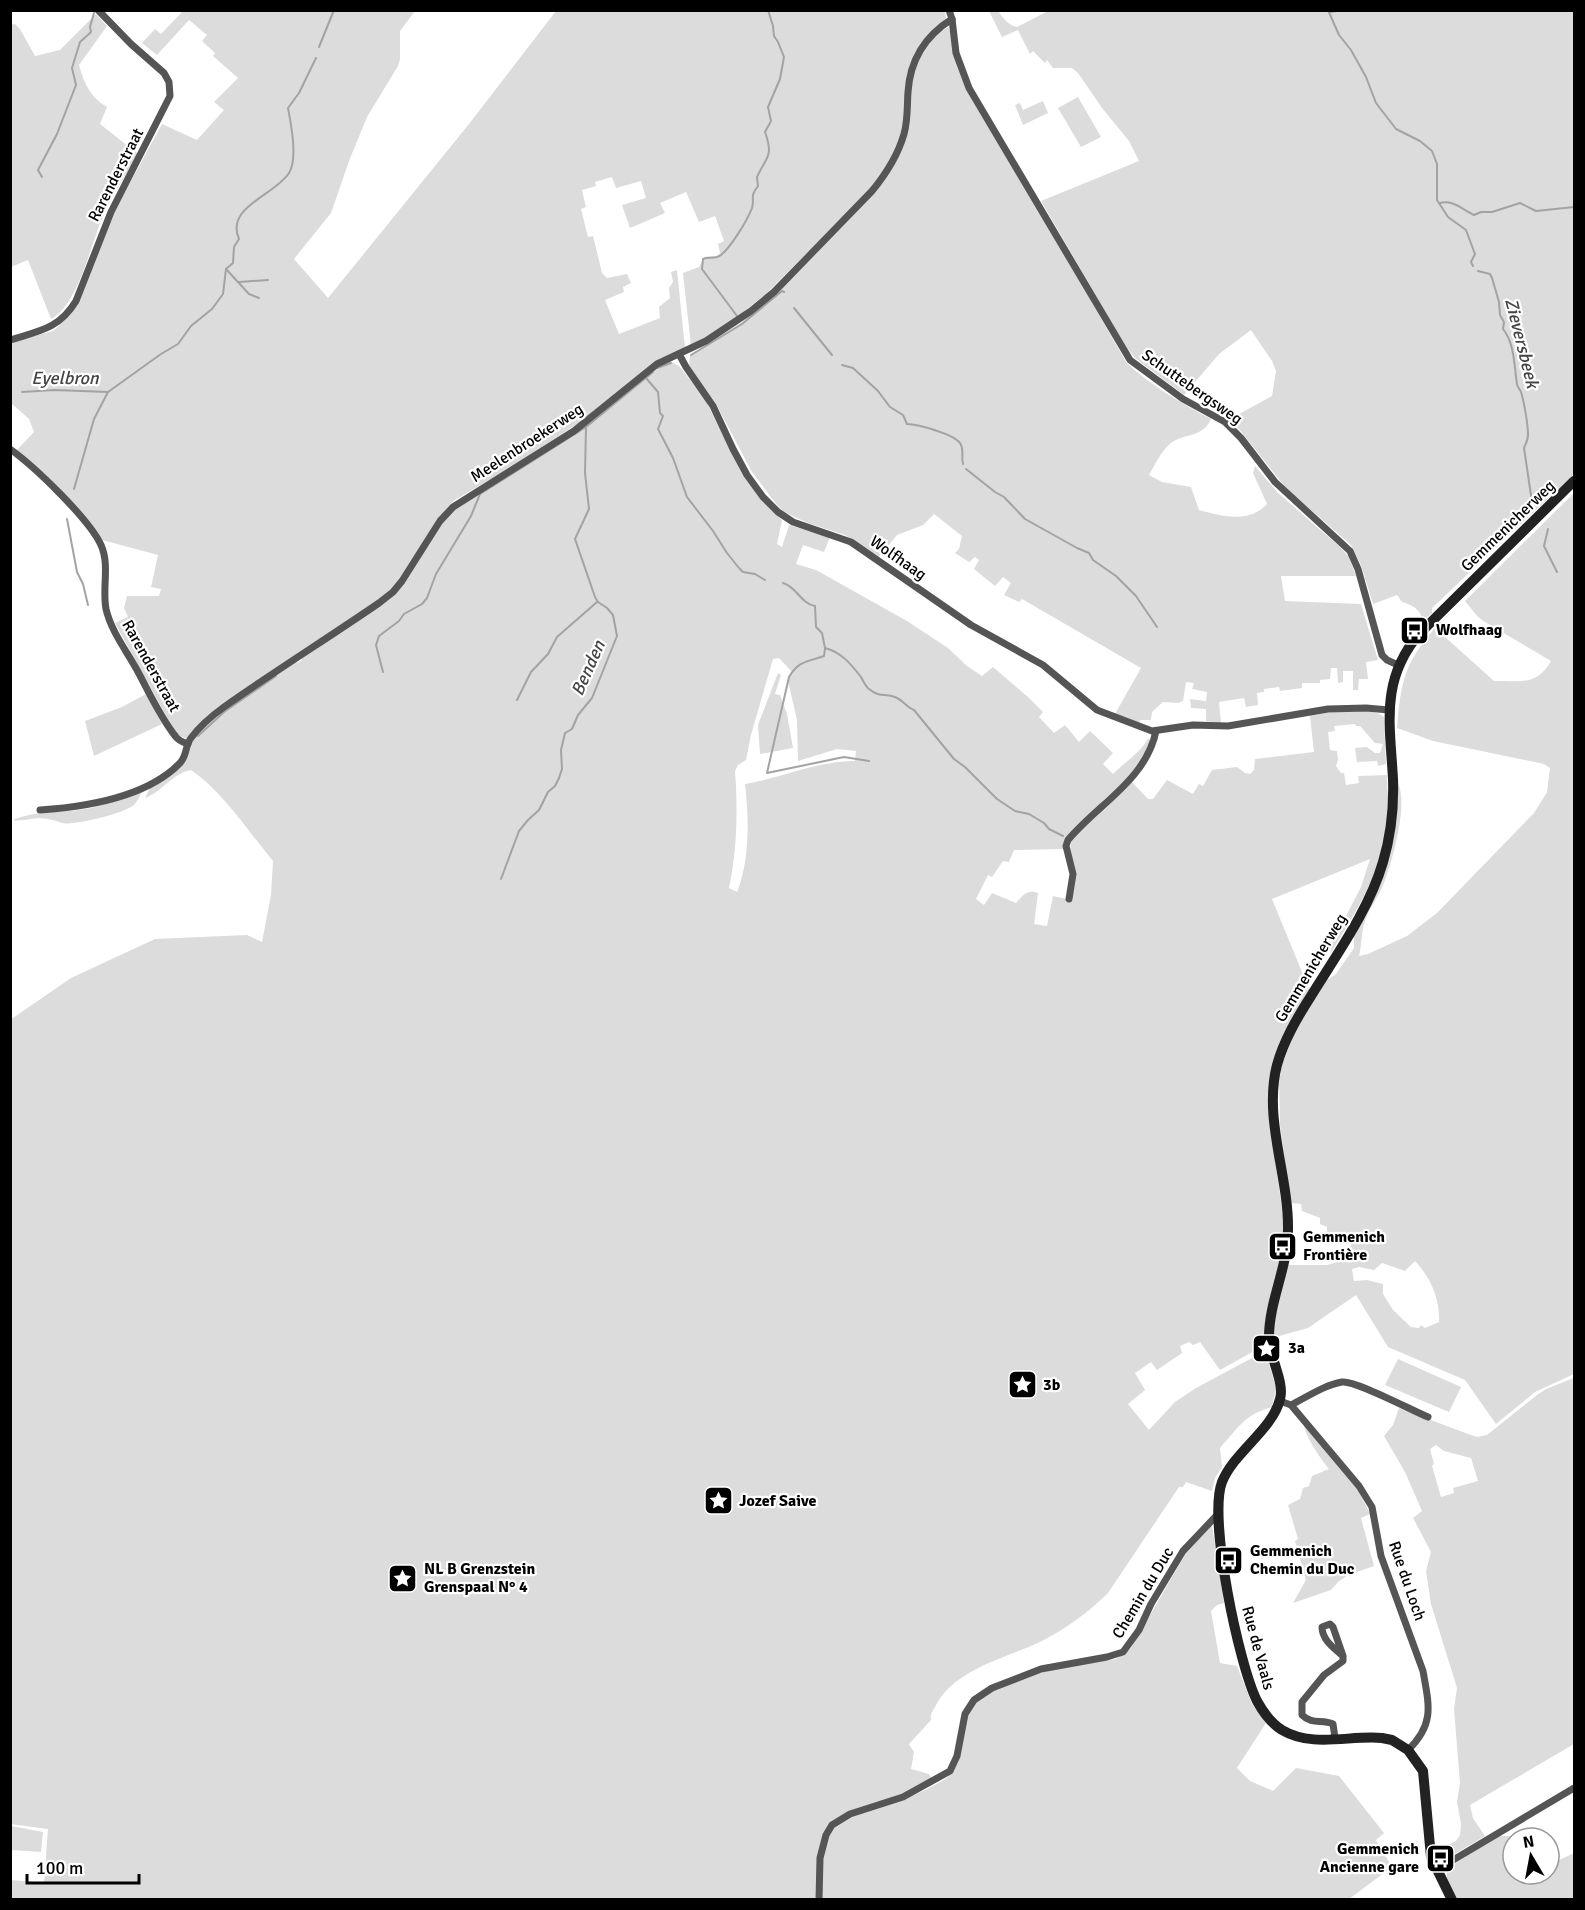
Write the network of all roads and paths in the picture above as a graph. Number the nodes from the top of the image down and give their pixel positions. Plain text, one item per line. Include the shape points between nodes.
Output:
1 (98, 10) edge
2 (949, 10) edge
3 (952, 19) junction
4 (10, 340) edge
5 (679, 354) junction
6 (10, 449) edge
7 (1575, 482) edge
8 (1398, 665) junction
9 (1389, 710) junction
10 (1156, 731) junction
11 (188, 744) junction
12 (40, 810) dead end
13 (1069, 899) dead end
14 (1285, 1403) junction
15 (1428, 1417) dead end
16 (1218, 1514) junction
17 (1342, 1656) dead end
18 (1335, 1738) junction
19 (1408, 1750) junction
20 (1575, 1788) edge
21 (1435, 1867) junction
22 (819, 1899) edge
23 (1452, 1899) edge

1 - 4 street, Rarenderstraat via 165,73 170,96 111,212 76,302 68,314 49,328
2 - 3 street, Schuttebergsweg
3 - 5 street, Meelenbroekerweg via 929,38 914,60 904,134 894,159 877,184 763,302 722,331
3 - 8 street, Schuttebergsweg via 964,78 1130,360 1183,399 1225,422 1275,482 1347,548 1358,569 1382,655
5 - 10 street, Wolfhaag via 713,406 747,475 778,512 793,522 851,543 971,625 1043,665 1097,710
5 - 11 street, Meelenbroekerweg via 657,364 574,430 459,502 445,514 406,575 386,597 222,708
6 - 11 street, Rarenderstraat via 66,501 98,540 105,563 105,605 116,635 170,729
7 - 8 main road, Gemmenicherweg via 1426,625
8 - 9 main road, Gemmenicherweg
9 - 10 street, Wolfhaag via 1328,709 1228,726 1193,725
9 - 14 main road, Gemmenicherweg via 1392,818 1382,865 1369,899 1293,1025 1277,1066 1275,1126 1288,1236 1269,1332 1270,1352
10 - 13 street via 1148,756 1136,773 1068,840 1073,870
11 - 12 street, Meelenbroekerweg via 181,762 139,789 93,805
14 - 15 street, Rue de Vaals via 1345,1382 1363,1386
14 - 16 main road, Rue de Vaals via 1225,1476
14 - 19 street, Rue du Loch via 1359,1486 1372,1507 1381,1556 1424,1671 1427,1689 1428,1722
16 - 18 main road, Rue de Vaals via 1229,1598 1257,1702 1271,1721 1288,1733 1309,1739
16 - 22 street, Chemin du Duc via 1183,1551 1123,1652 1041,1669 992,1688 974,1700 965,1714 950,1771 903,1797 850,1814 832,1825 820,1858
17 - 18 street via 1341,1663 1324,1675 1302,1702 1306,1720 1330,1722
18 - 19 main road, Rue de Vaals via 1382,1738
19 - 21 main road via 1423,1771 1429,1849
20 - 21 street via 1443,1866
21 - 23 main road

